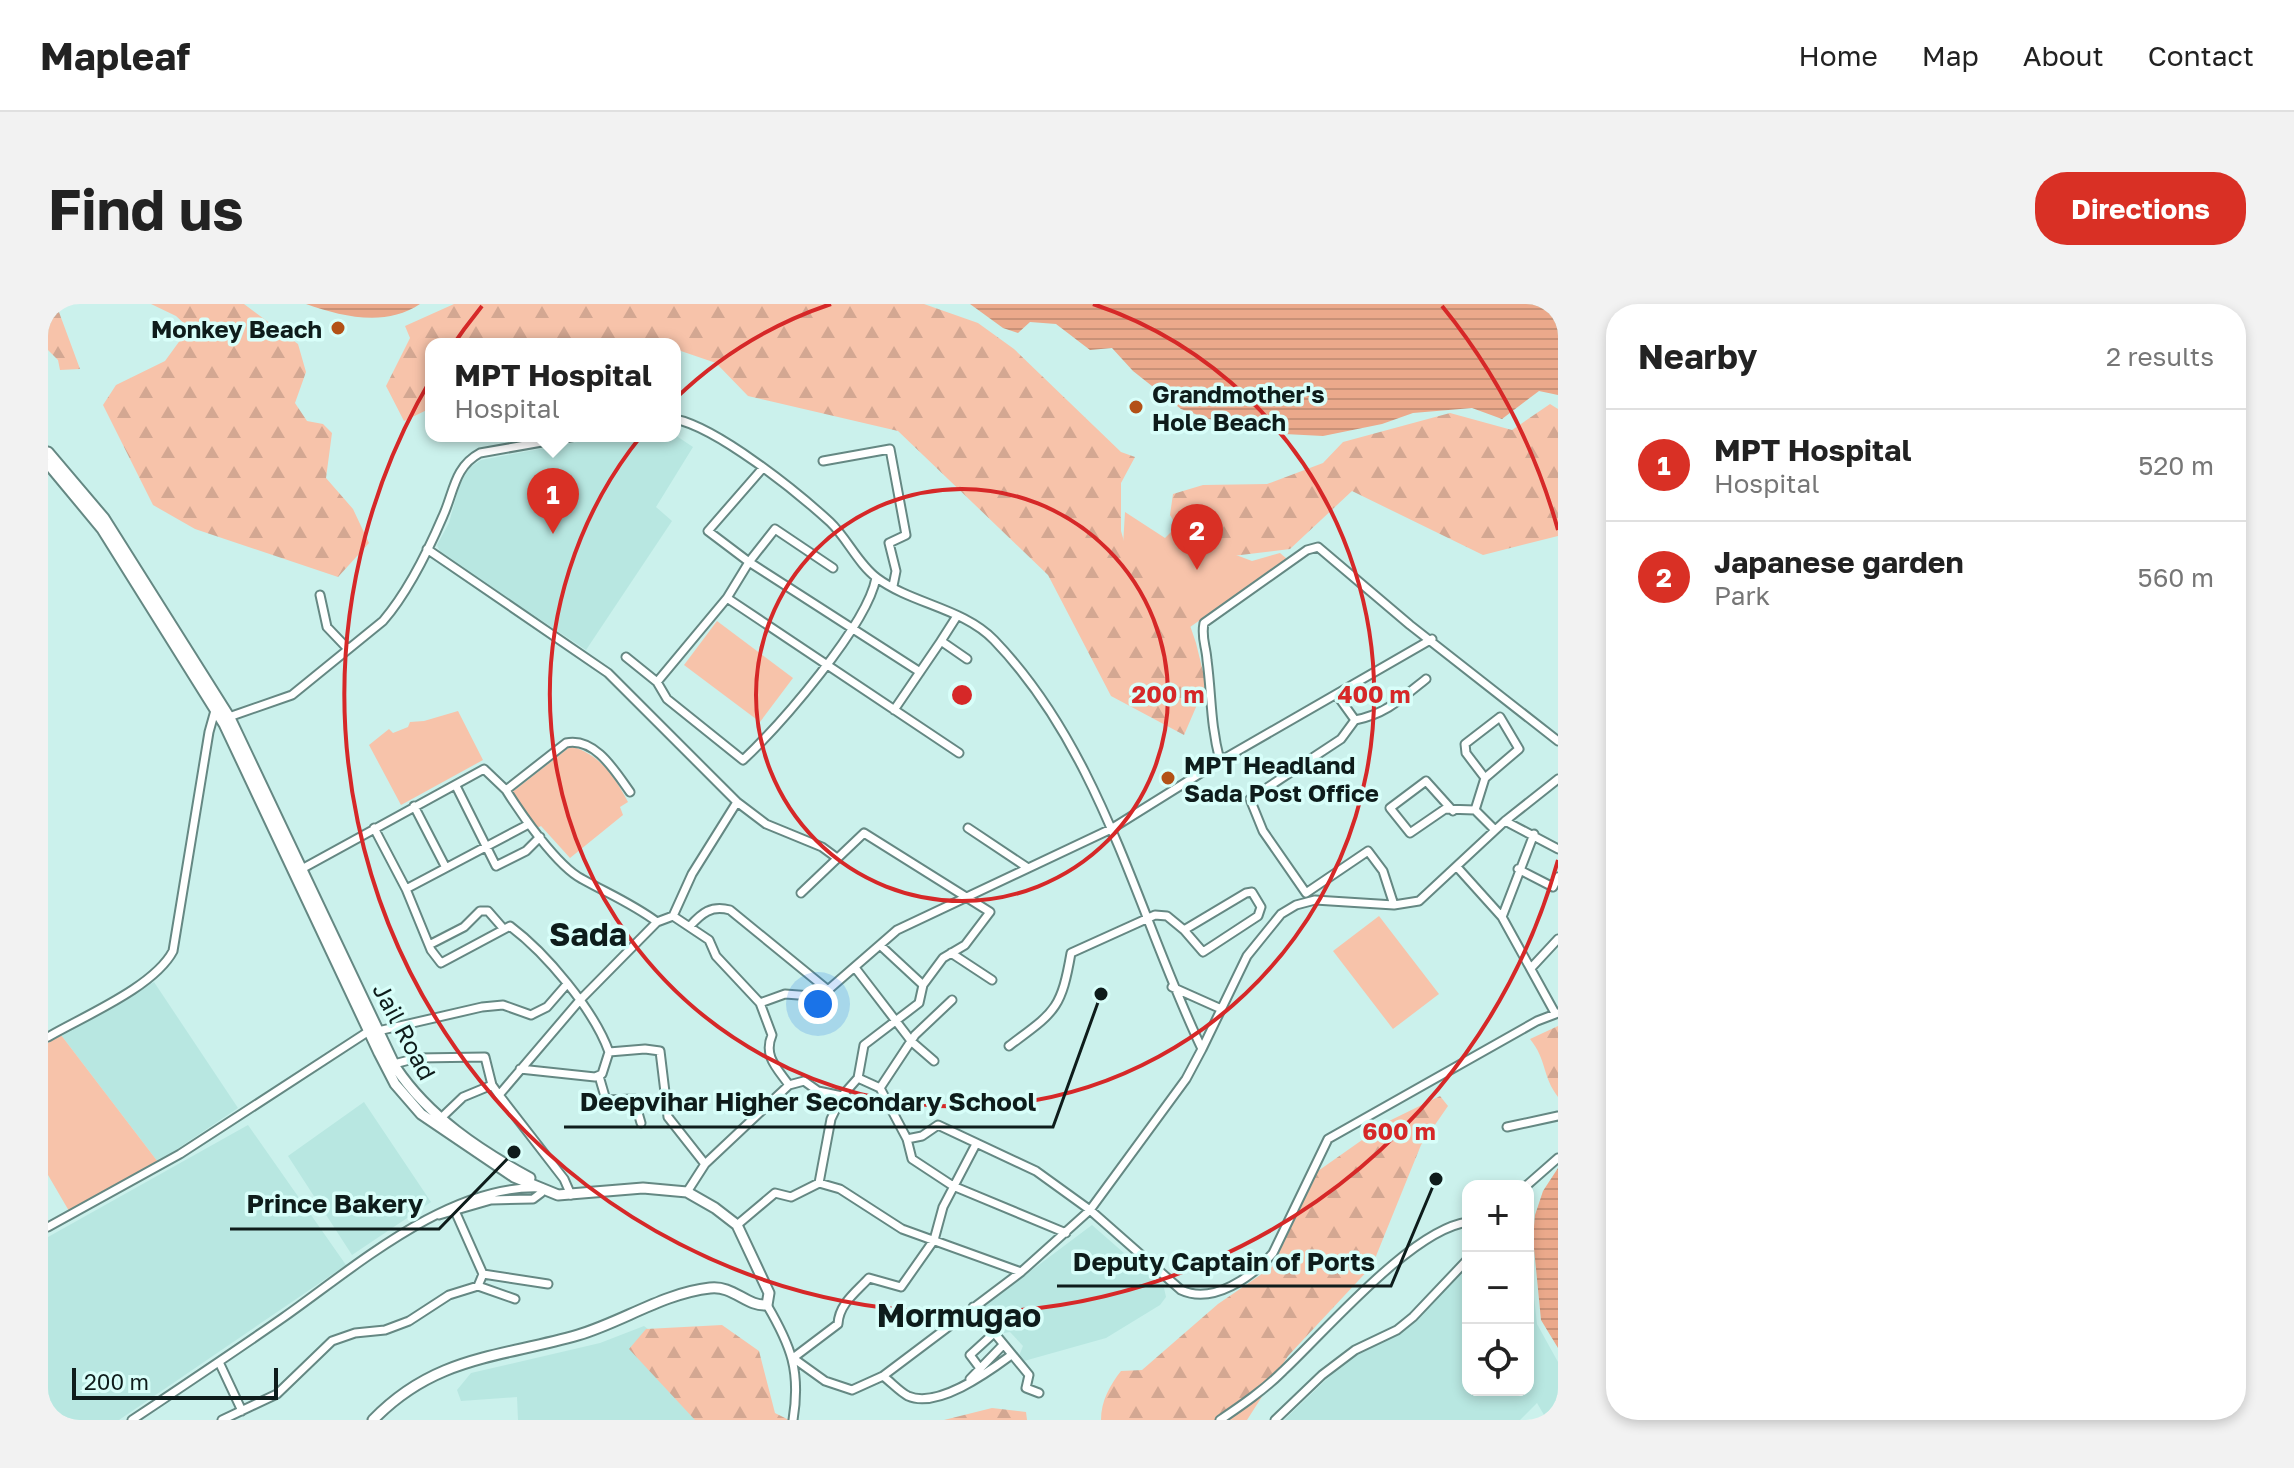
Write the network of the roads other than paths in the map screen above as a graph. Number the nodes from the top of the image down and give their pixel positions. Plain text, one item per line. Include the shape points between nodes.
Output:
1 (681, 421) edge
2 (542, 442) edge
3 (48, 452) edge
4 (823, 461) dead end
5 (48, 464) edge
6 (762, 469) junction
7 (427, 549) junction
8 (749, 562) junction
9 (833, 568) dead end
10 (876, 578) junction
11 (893, 586) junction
12 (320, 595) dead end
13 (727, 598) junction
14 (957, 616) junction
15 (849, 629) junction
16 (1432, 639) junction
17 (941, 641) junction
18 (348, 649) junction
19 (626, 657) dead end
20 (967, 659) dead end
21 (825, 666) junction
22 (920, 672) junction
23 (1426, 679) dead end
24 (657, 682) junction
25 (1337, 695) junction
26 (218, 706) junction
27 (894, 710) junction
28 (225, 718) junction
29 (1355, 720) junction
30 (1558, 741) edge
31 (959, 753) dead end
32 (1220, 761) junction
33 (1485, 778) junction
34 (1558, 779) edge
35 (456, 786) junction
36 (506, 790) junction
37 (630, 792) dead end
38 (737, 802) junction
39 (414, 806) junction
40 (1475, 810) junction
41 (1453, 811) junction
42 (1505, 821) junction
43 (527, 825) junction
44 (374, 828) junction
45 (968, 828) dead end
46 (1111, 829) junction
47 (1495, 830) junction
48 (1534, 834) junction
49 (540, 837) junction
50 (484, 846) junction
51 (1558, 849) edge
52 (837, 858) junction
53 (445, 866) junction
54 (1457, 867) junction
55 (1028, 868) junction
56 (1518, 869) junction
57 (299, 870) junction
58 (1558, 877) edge
59 (406, 889) junction
60 (801, 893) dead end
61 (965, 898) junction
62 (1394, 905) junction
63 (673, 916) junction
64 (1502, 917) junction
65 (1145, 919) junction
66 (657, 922) junction
67 (690, 926) junction
68 (502, 927) junction
69 (1184, 930) junction
70 (1558, 939) edge
71 (429, 945) junction
72 (881, 946) junction
73 (951, 953) junction
74 (1532, 967) junction
75 (856, 969) junction
76 (992, 980) dead end
77 (567, 984) junction
78 (923, 985) junction
79 (1172, 987) junction
80 (828, 990) junction
81 (580, 1000) junction
82 (952, 1000) dead end
83 (760, 1003) junction
84 (1219, 1008) junction
85 (1556, 1013) edge
86 (898, 1022) junction
87 (374, 1031) junction
88 (48, 1037) edge
89 (912, 1042) junction
90 (1009, 1046) dead end
91 (1202, 1049) junction
92 (609, 1052) junction
93 (934, 1061) dead end
94 (394, 1064) junction
95 (520, 1069) junction
96 (599, 1076) junction
97 (858, 1078) junction
98 (492, 1085) junction
99 (789, 1085) junction
100 (880, 1088) junction
101 (499, 1095) junction
102 (842, 1096) junction
103 (1558, 1116) edge
104 (440, 1119) junction
105 (641, 1123) dead end
106 (1507, 1127) dead end
107 (907, 1139) junction
108 (976, 1144) junction
109 (1558, 1158) edge
110 (705, 1164) junction
111 (1533, 1180) edge
112 (819, 1183) junction
113 (953, 1186) junction
114 (542, 1188) junction
115 (687, 1192) junction
116 (571, 1195) junction
117 (454, 1210) junction
118 (1090, 1210) junction
119 (1462, 1223) edge
120 (737, 1225) junction
121 (48, 1227) edge
122 (1066, 1233) junction
123 (934, 1240) junction
124 (1462, 1265) edge
125 (1021, 1272) junction
126 (483, 1274) junction
127 (548, 1284) dead end
128 (478, 1286) junction
129 (515, 1299) dead end
130 (767, 1305) junction
131 (973, 1307) junction
132 (993, 1334) junction
133 (1002, 1346) junction
134 (1010, 1356) junction
135 (793, 1358) junction
136 (219, 1362) junction
137 (979, 1367) junction
138 (883, 1376) junction
139 (970, 1379) junction
140 (1039, 1393) dead end
141 (242, 1411) junction
142 (132, 1420) edge
143 (222, 1420) edge
144 (373, 1420) edge
145 (793, 1420) edge
146 (1220, 1420) edge
147 (1275, 1420) edge

1 - 6 street via 717,435
2 - 7 street via 467,460
3 - 26 main road, Jail Road via 104,518
4 - 11 street via 890,449 906,535 889,543 896,571
5 - 26 main road, Jail Road via 102,529
6 - 8 street via 708,531
6 - 10 street via 830,522
7 - 18 street via 395,608
7 - 38 street via 608,673
8 - 9 street via 775,529
8 - 13 street
8 - 15 street
10 - 11 street
10 - 15 street via 873,595
11 - 14 street
12 - 18 street via 327,627
13 - 21 street
13 - 24 street
14 - 17 street
14 - 46 street via 993,639 1041,701 1073,748
15 - 21 street
15 - 22 street
16 - 25 street
16 - 30 street
16 - 32 street via 1325,551 1307,550 1204,623 1210,721
17 - 20 street
17 - 22 street
18 - 28 street via 292,695
19 - 24 street
21 - 24 street via 771,734 743,760 667,699
21 - 27 street
22 - 27 street
23 - 29 street via 1397,705
25 - 29 street
25 - 32 street
26 - 28 main road, Jail Road
26 - 88 street via 173,951 150,978
27 - 31 street
28 - 57 main road, Jail Road
29 - 62 street via 1341,739 1250,799 1263,831 1306,893 1368,851 1383,871
32 - 46 street
33 - 33 street via 1519,749 1500,717 1465,744
33 - 40 street
34 - 42 street
35 - 36 street via 484,769
35 - 39 street
35 - 50 street
36 - 37 street via 566,743 577,741 614,768
36 - 43 street
38 - 52 street via 766,824
38 - 63 street via 703,853
39 - 44 street
39 - 53 street
40 - 41 street
40 - 47 street
41 - 41 street via 1441,810 1410,833 1390,808 1426,781
42 - 47 street
42 - 48 street
43 - 49 street
43 - 50 street
44 - 57 street
44 - 59 street
45 - 55 street
46 - 55 street
46 - 65 street
47 - 54 street
48 - 51 street
48 - 56 street
49 - 50 street via 496,866
49 - 66 street via 579,878
50 - 53 street
52 - 60 street
52 - 61 street via 864,833
53 - 59 street
54 - 62 street via 1419,901
54 - 64 street
55 - 61 street
56 - 58 street via 1553,887
56 - 64 street
57 - 87 main road, Jail Road
59 - 71 street
61 - 72 street via 897,930
61 - 73 street via 990,912 965,945
62 - 84 street via 1315,900 1296,905 1263,932
63 - 66 street
63 - 67 street
64 - 74 street
65 - 69 street via 1162,915
65 - 79 street
65 - 90 street via 1071,953 1063,995 1051,1014
66 - 81 street
67 - 80 street via 709,910 730,910
67 - 83 street via 709,940 716,956
68 - 71 street via 488,911 480,911 464,927
68 - 71 street via 441,963
68 - 77 street via 522,935
69 - 69 street via 1246,893 1255,895 1261,907 1258,916 1208,950 1198,950
70 - 74 street
72 - 75 street
72 - 78 street
73 - 76 street
73 - 78 street
74 - 85 street
75 - 80 street
75 - 86 street
77 - 81 street
77 - 87 street via 547,1007 531,1015 503,1005 482,1007
78 - 86 street via 923,997
79 - 84 street
79 - 91 street
80 - 83 street via 812,996 785,994
81 - 92 street
81 - 95 street
82 - 89 street
83 - 99 street via 772,1035 770,1058
84 - 91 street
85 - 118 street via 1328,1139 1273,1253 1240,1281 1208,1294 1181,1290
86 - 89 street
86 - 97 street via 864,1045
87 - 94 main road, Jail Road
87 - 114 main road, Jail Road via 395,1084 421,1114 475,1154
87 - 121 street via 180,1154
89 - 93 street
89 - 100 street
91 - 118 street
92 - 96 street
92 - 110 street via 660,1051 668,1117
94 - 98 street via 417,1058 485,1057
94 - 104 main road, Jail Road via 413,1093
95 - 96 street
95 - 101 street
96 - 105 street via 606,1100 634,1099
97 - 100 street
97 - 102 street
98 - 101 street
98 - 104 street via 463,1097
99 - 102 street via 804,1081 818,1091
99 - 110 street
100 - 107 street
101 - 116 street
102 - 112 street via 831,1119
103 - 106 street
104 - 114 main road, Jail Road
107 - 108 street via 938,1125
107 - 113 street via 912,1159
108 - 113 street
108 - 118 street via 1036,1171
109 - 111 street
110 - 115 street
112 - 120 street via 791,1197 775,1193
112 - 123 street via 840,1189 902,1229
113 - 122 street
113 - 123 street
114 - 116 main road
114 - 117 street via 517,1188
115 - 116 main road via 643,1188
115 - 120 main road
117 - 126 street
117 - 136 street via 395,1238
118 - 122 street
119 - 146 street via 1427,1240 1330,1321 1257,1395
120 - 130 main road via 769,1293
122 - 125 street
123 - 125 street
123 - 135 street via 901,1287 869,1278 845,1303 838,1324
124 - 147 street via 1413,1317 1355,1350
125 - 131 street
126 - 127 street
126 - 128 street
128 - 129 street
128 - 141 street via 449,1295 409,1321 332,1341 277,1394
130 - 135 street
130 - 144 main road via 758,1306 730,1289 700,1289 580,1335 445,1370 416,1382
131 - 132 street
131 - 138 street
132 - 133 street
132 - 137 street via 970,1355
133 - 134 street
133 - 137 street
134 - 139 street via 985,1375
134 - 140 street via 1029,1375 1026,1388
135 - 138 street via 825,1381 852,1390
135 - 145 street
136 - 141 street
136 - 142 street
137 - 139 street
138 - 139 street via 909,1396 929,1399 943,1397
141 - 143 street

